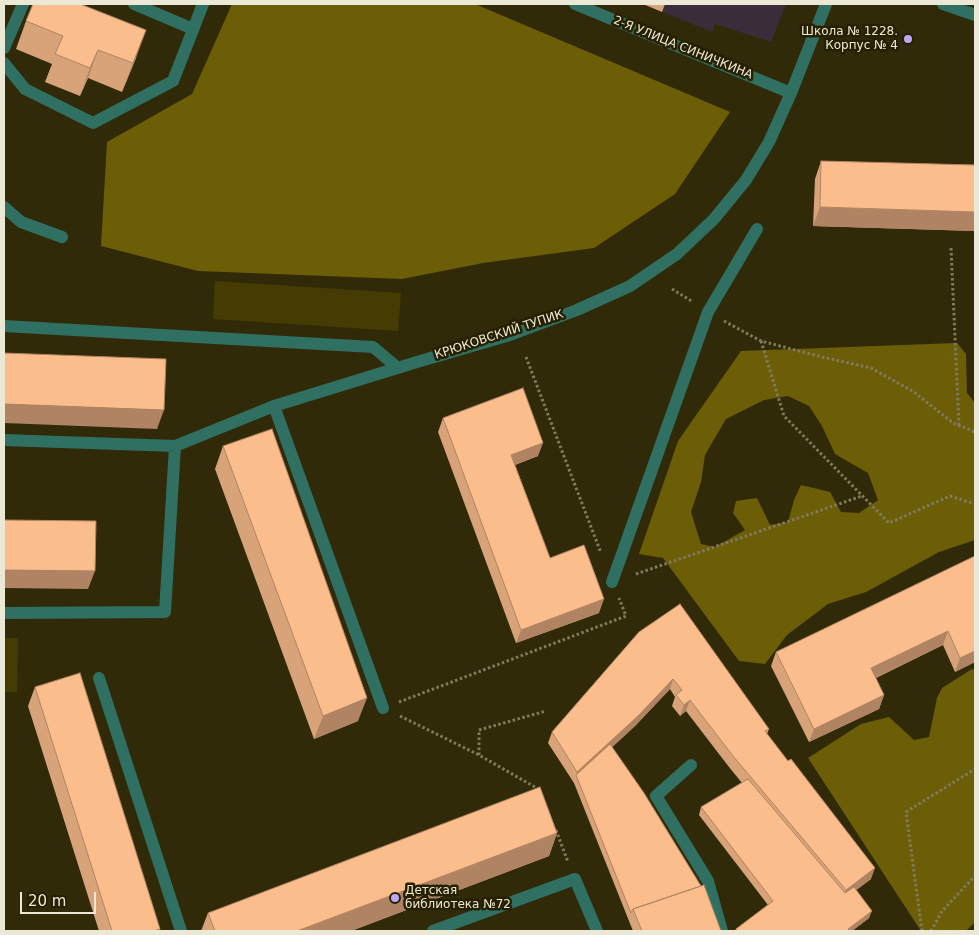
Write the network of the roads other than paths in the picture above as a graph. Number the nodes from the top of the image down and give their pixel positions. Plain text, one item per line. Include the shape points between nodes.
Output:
1 (22, 4) edge
2 (134, 4) edge
3 (203, 4) edge
4 (575, 4) edge
5 (826, 4) edge
6 (943, 4) edge
7 (975, 15) edge
8 (193, 28) junction
9 (4, 48) edge
10 (4, 63) edge
11 (791, 93) junction
12 (4, 207) edge
13 (757, 229) dead end
14 (62, 237) dead end
15 (4, 326) edge
16 (398, 368) junction
17 (274, 406) junction
18 (4, 440) edge
19 (175, 446) junction
20 (612, 582) road end
21 (4, 613) edge
22 (99, 678) dead end
23 (383, 708) road end
24 (692, 765) dead end
25 (181, 931) edge
26 (433, 931) edge
27 (597, 931) edge
28 (722, 931) edge

1 - 9 street
2 - 8 street
3 - 8 street
4 - 11 street, 2-Я УЛИЦА СИНИЧКИНА
5 - 11 street, КРЮКОВСКИЙ ТУПИК
6 - 7 street
8 - 10 street via 172,82 93,123 25,90
11 - 16 street, КРЮКОВСКИЙ ТУПИК via 769,142 746,180 714,220 677,254 630,286 577,310
12 - 14 street via 22,222
13 - 20 street via 708,312
15 - 16 street via 372,347
16 - 17 street, КРЮКОВСКИЙ ТУПИК
17 - 19 street, КРЮКОВСКИЙ ТУПИК
17 - 23 street
18 - 19 street
19 - 21 street via 165,612
22 - 25 street
24 - 28 street via 656,796 708,881
26 - 27 street via 575,879

